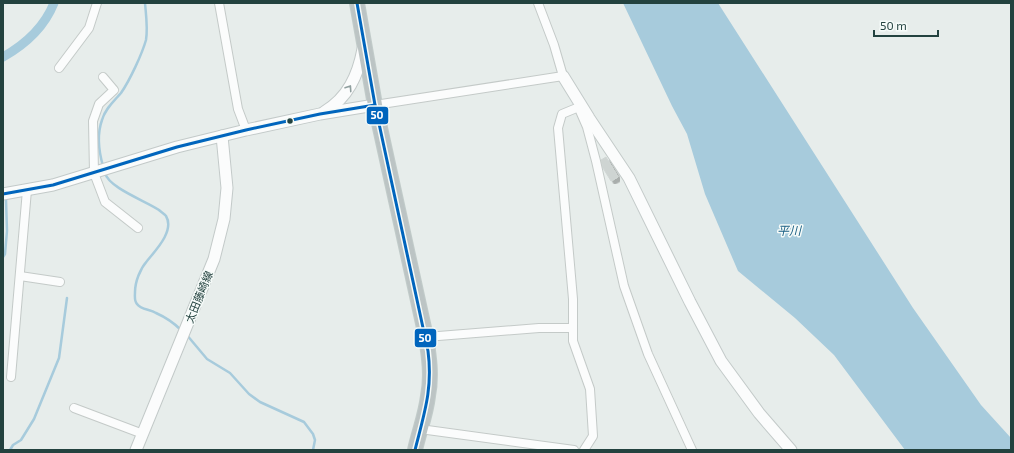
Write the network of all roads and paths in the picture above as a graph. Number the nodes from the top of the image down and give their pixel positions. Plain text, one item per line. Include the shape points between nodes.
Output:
1 (97, 3) edge
2 (219, 3) edge
3 (356, 3) edge
4 (538, 3) edge
5 (364, 46) junction
6 (59, 68) dead end
7 (563, 76) junction
8 (103, 77) dead end
9 (375, 104) junction
10 (579, 105) junction
11 (320, 114) junction
12 (246, 130) junction
13 (222, 136) junction
14 (94, 173) junction
15 (27, 190) junction
16 (3, 194) edge
17 (138, 228) dead end
18 (20, 276) junction
19 (60, 282) dead end
20 (573, 328) junction
21 (426, 337) junction
22 (11, 377) dead end
23 (74, 408) dead end
24 (420, 429) junction
25 (143, 434) junction
26 (136, 450) edge
27 (415, 450) edge
28 (574, 450) edge
29 (584, 450) edge
30 (692, 450) edge
31 (791, 450) edge

1 - 6 street via 89,28
2 - 12 street via 238,109
3 - 5 highway
4 - 7 street
5 - 9 highway
11 -> 5 main road via 338,102 348,90 357,73
7 - 9 street
7 - 10 main road
8 - 14 street via 114,90 99,104 93,121
9 - 11 main road
9 - 21 highway
10 - 20 street via 562,114 558,128 573,298
10 - 30 street via 596,161 624,286 648,354
10 - 31 main road via 629,178 721,361 758,412
11 - 12 main road
12 - 13 main road
13 - 14 main road
13 - 25 main road, 太田藤崎線 via 227,188 224,219 214,259
14 - 15 main road
14 - 17 street via 105,202
15 - 16 main road
15 - 18 street
18 - 19 street
18 - 22 street
20 - 21 street via 539,328
20 - 29 street via 573,341 590,388 593,436
21 - 24 highway via 430,384
23 - 25 street
24 - 27 highway
24 - 28 street
25 - 26 main road, 太田藤崎線

